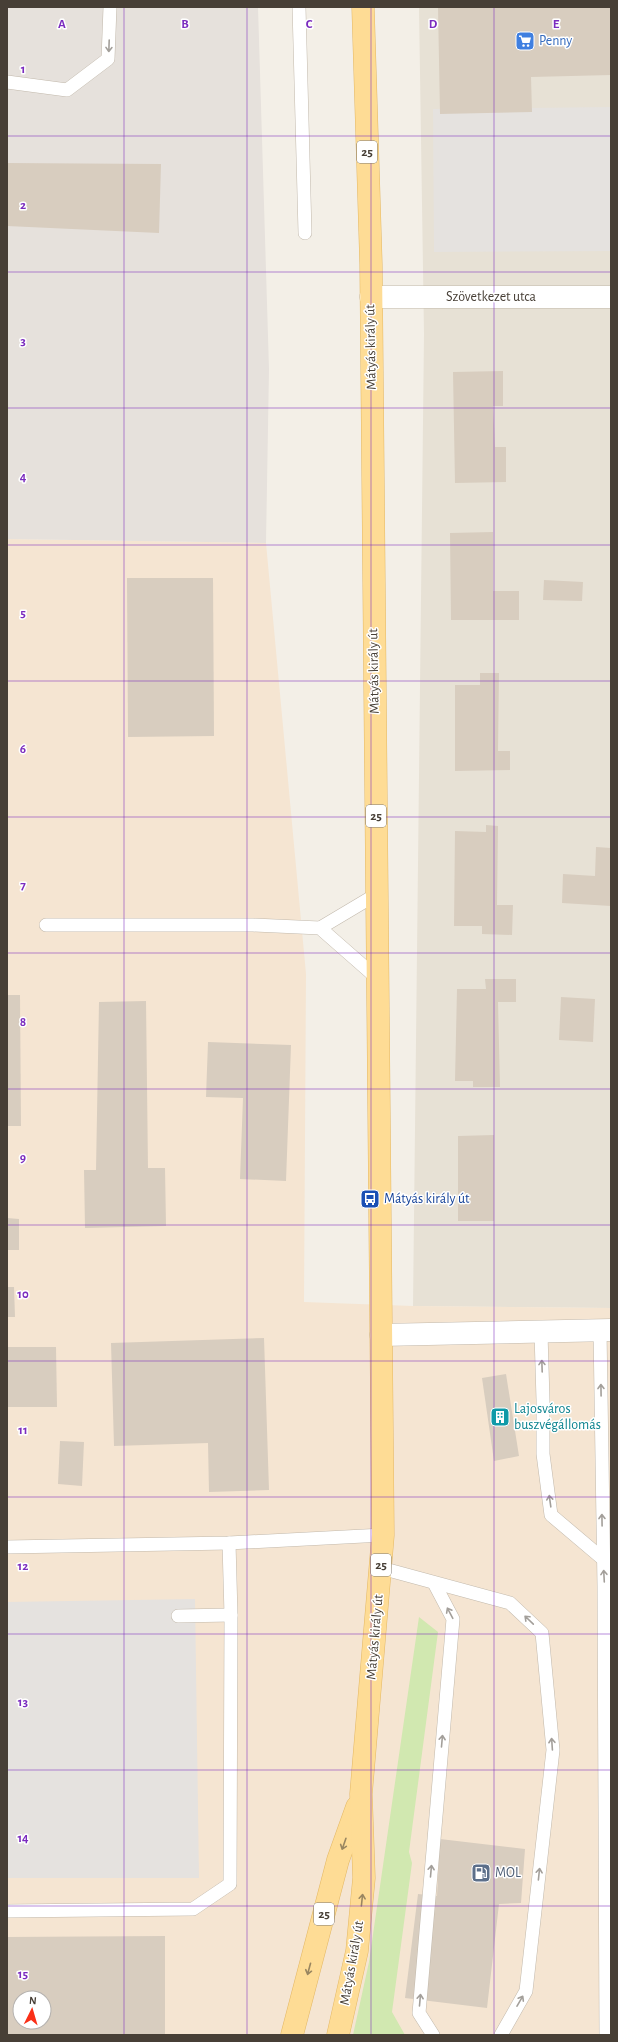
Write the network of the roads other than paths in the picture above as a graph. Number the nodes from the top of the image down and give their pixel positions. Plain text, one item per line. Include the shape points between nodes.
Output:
1 (110, 7) edge
2 (299, 7) edge
3 (363, 7) edge
4 (7, 82) edge
5 (305, 233) dead end
6 (371, 296) junction
7 (611, 297) edge
8 (376, 894) junction
9 (46, 924) dead end
10 (320, 928) junction
11 (377, 978) junction
12 (606, 1330) edge
13 (541, 1333) junction
14 (381, 1335) junction
15 (383, 1535) junction
16 (229, 1543) junction
17 (7, 1547) edge
18 (603, 1559) junction
19 (381, 1568) junction
20 (434, 1583) junction
21 (231, 1614) junction
22 (178, 1616) dead end
23 (361, 1794) junction
24 (7, 1911) edge
25 (292, 2035) edge
26 (338, 2035) edge
27 (433, 2035) edge
28 (501, 2035) edge
29 (606, 2035) edge

1 -> 4 lane via 108,59 67,90
2 - 5 lane
3 - 6 main road, Mátyás király út / 25
6 - 7 street, Szövetkezet utca
6 - 8 main road, Mátyás király út / 25
8 - 10 lane
8 - 11 main road, Mátyás király út / 25
9 - 10 lane via 252,925
10 - 11 lane
11 - 14 main road, Mátyás király út / 25
12 - 13 street
18 -> 12 lane
13 - 14 street
18 -> 13 lane via 551,1515 543,1454
14 - 15 main road, Mátyás király út / 25
15 - 16 lane
15 - 19 main road, Mátyás király út / 25
16 - 17 lane
16 - 21 lane
29 -> 18 lane
19 - 20 lane
19 - 23 main road, Mátyás király út / 25
27 -> 20 lane via 419,2013 453,1619
28 -> 20 lane via 526,1991 553,1750 542,1633 510,1603
21 - 22 lane
21 - 24 lane via 230,1884 193,1909
23 -> 25 main road, Mátyás király út / 25 via 338,1860
26 -> 23 main road, Mátyás király út via 357,1951 361,1915 364,1878

